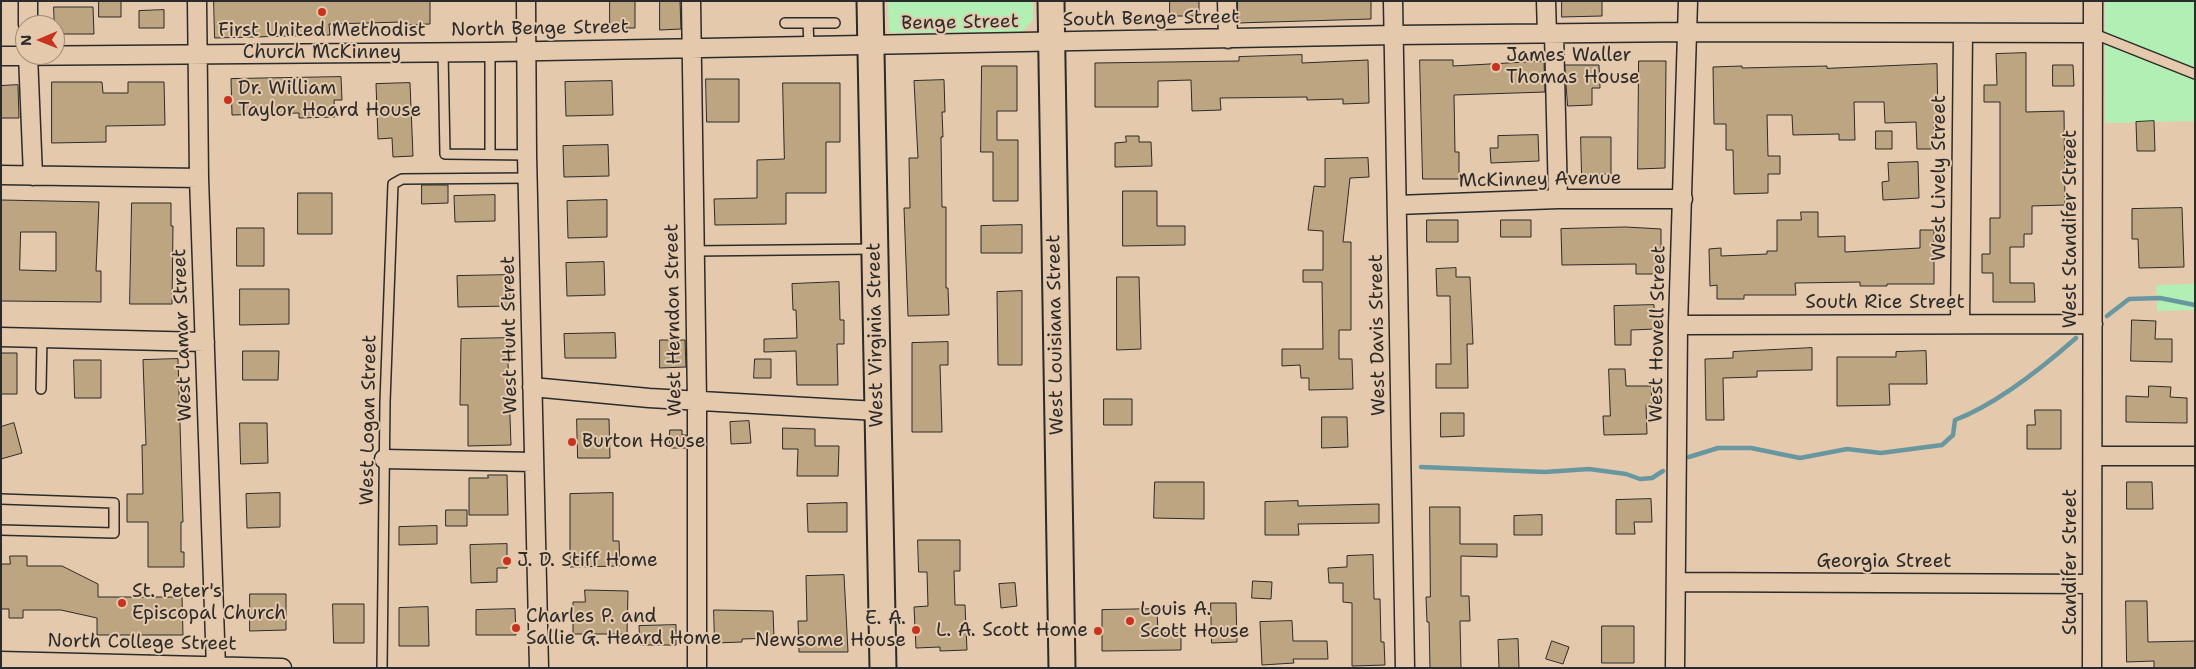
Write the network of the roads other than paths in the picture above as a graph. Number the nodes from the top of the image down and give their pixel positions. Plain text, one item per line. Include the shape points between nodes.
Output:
1 (28, 1) edge
2 (197, 1) edge
3 (526, 1) edge
4 (692, 1) edge
5 (870, 1) edge
6 (1051, 1) edge
7 (1226, 1) edge
8 (1393, 1) edge
9 (1546, 1) edge
10 (1688, 1) edge
11 (2093, 1) edge
12 (28, 15) edge
13 (785, 23) dead end
14 (808, 23) junction
15 (835, 23) dead end
16 (1687, 32) junction
17 (1963, 33) junction
18 (2092, 33) junction
19 (1551, 34) junction
20 (1394, 35) junction
21 (1228, 39) junction
22 (1051, 43) junction
23 (870, 46) junction
24 (809, 47) junction
25 (693, 48) junction
26 (527, 51) junction
27 (443, 52) junction
28 (490, 52) junction
29 (15, 55) edge
30 (65, 55) edge
31 (198, 55) junction
32 (1, 56) edge
33 (28, 65) edge
34 (2195, 74) edge
35 (490, 154) junction
36 (527, 155) junction
37 (1, 175) edge
38 (33, 176) junction
39 (200, 178) junction
40 (528, 178) junction
41 (1558, 199) junction
42 (1683, 199) junction
43 (1397, 205) junction
44 (874, 248) junction
45 (694, 251) junction
46 (1960, 324) junction
47 (2093, 324) junction
48 (1678, 325) junction
49 (1, 337) edge
50 (42, 338) junction
51 (205, 342) junction
52 (532, 387) junction
53 (41, 389) dead end
54 (697, 401) junction
55 (878, 411) junction
56 (2093, 456) junction
57 (2195, 456) edge
58 (384, 459) junction
59 (534, 462) junction
60 (1, 499) edge
61 (1, 530) edge
62 (1676, 582) junction
63 (2092, 584) junction
64 (1, 661) edge
65 (52, 665) edge
66 (216, 667) edge
67 (282, 668) edge
68 (382, 668) edge
69 (539, 668) edge
70 (697, 668) edge
71 (883, 668) edge
72 (1062, 668) edge
73 (1405, 668) edge
74 (1675, 668) edge
75 (2092, 668) edge

1 - 12 street
2 - 31 street, West Lamar Street
3 - 26 street, West Hunt Street
4 - 25 street, West Herndon Street
5 - 23 main road, West Virginia Street
6 - 22 main road, West Louisiana Street
7 - 21 street
8 - 20 street, West Davis Street
9 - 19 street
10 - 16 street, West Howell Street
11 - 18 street, West Standifer Street
13 - 14 lane
14 - 15 lane
14 - 24 lane
16 - 17 street, South Benge Street
16 - 19 street, South Benge Street
16 - 42 street, West Howell Street
17 - 18 street, South Benge Street
17 - 46 street, West Lively Street
18 - 34 lane
18 - 47 street, West Standifer Street
19 - 20 street, South Benge Street
19 - 41 street
20 - 21 street, South Benge Street
20 - 43 street, West Davis Street
21 - 22 street, South Benge Street
22 - 23 street, Benge Street
22 - 72 main road, West Louisiana Street
23 - 24 street, North Benge Street
23 - 44 main road, West Virginia Street
24 - 25 street, North Benge Street
25 - 26 street, North Benge Street
25 - 45 street, West Herndon Street
26 - 28 street, North Benge Street
26 - 36 street, West Hunt Street
27 - 28 street, North Benge Street
27 - 31 street, North Benge Street
27 - 35 lane via 445,154
28 - 35 lane
29 - 32 street, North Benge Street
30 - 31 street, North Benge Street
31 - 39 street, West Lamar Street
33 - 38 street
35 - 36 lane
36 - 40 street, West Hunt Street
37 - 38 street
38 - 39 street
39 - 51 street, West Lamar Street
40 - 52 street, West Hunt Street
40 - 58 lane, West Logan Street via 396,180 392,189
41 - 42 street, McKinney Avenue
41 - 43 street, McKinney Avenue
42 - 48 street, West Howell Street
43 - 73 street, West Davis Street
44 - 45 lane
44 - 55 main road, West Virginia Street
45 - 54 street, West Herndon Street
46 - 47 street, South Rice Street
46 - 48 street, South Rice Street
47 - 56 street, West Standifer Street
48 - 62 street, West Howell Street
49 - 50 street
50 - 51 street
50 - 53 lane
51 - 66 street, West Lamar Street
52 - 54 street
52 - 59 street, West Hunt Street
54 - 55 street
54 - 70 street, West Herndon Street
55 - 71 main road, West Virginia Street
56 - 57 street
56 - 63 street, Standifer Street
58 - 59 street
58 - 68 lane, West Logan Street
59 - 69 street, West Hunt Street
60 - 61 lane via 114,503 114,534
62 - 63 street, Georgia Street
62 - 74 street, West Howell Street
63 - 75 street, Standifer Street
64 - 65 street, North College Street
65 - 66 street, North College Street
66 - 67 street, North College Street

